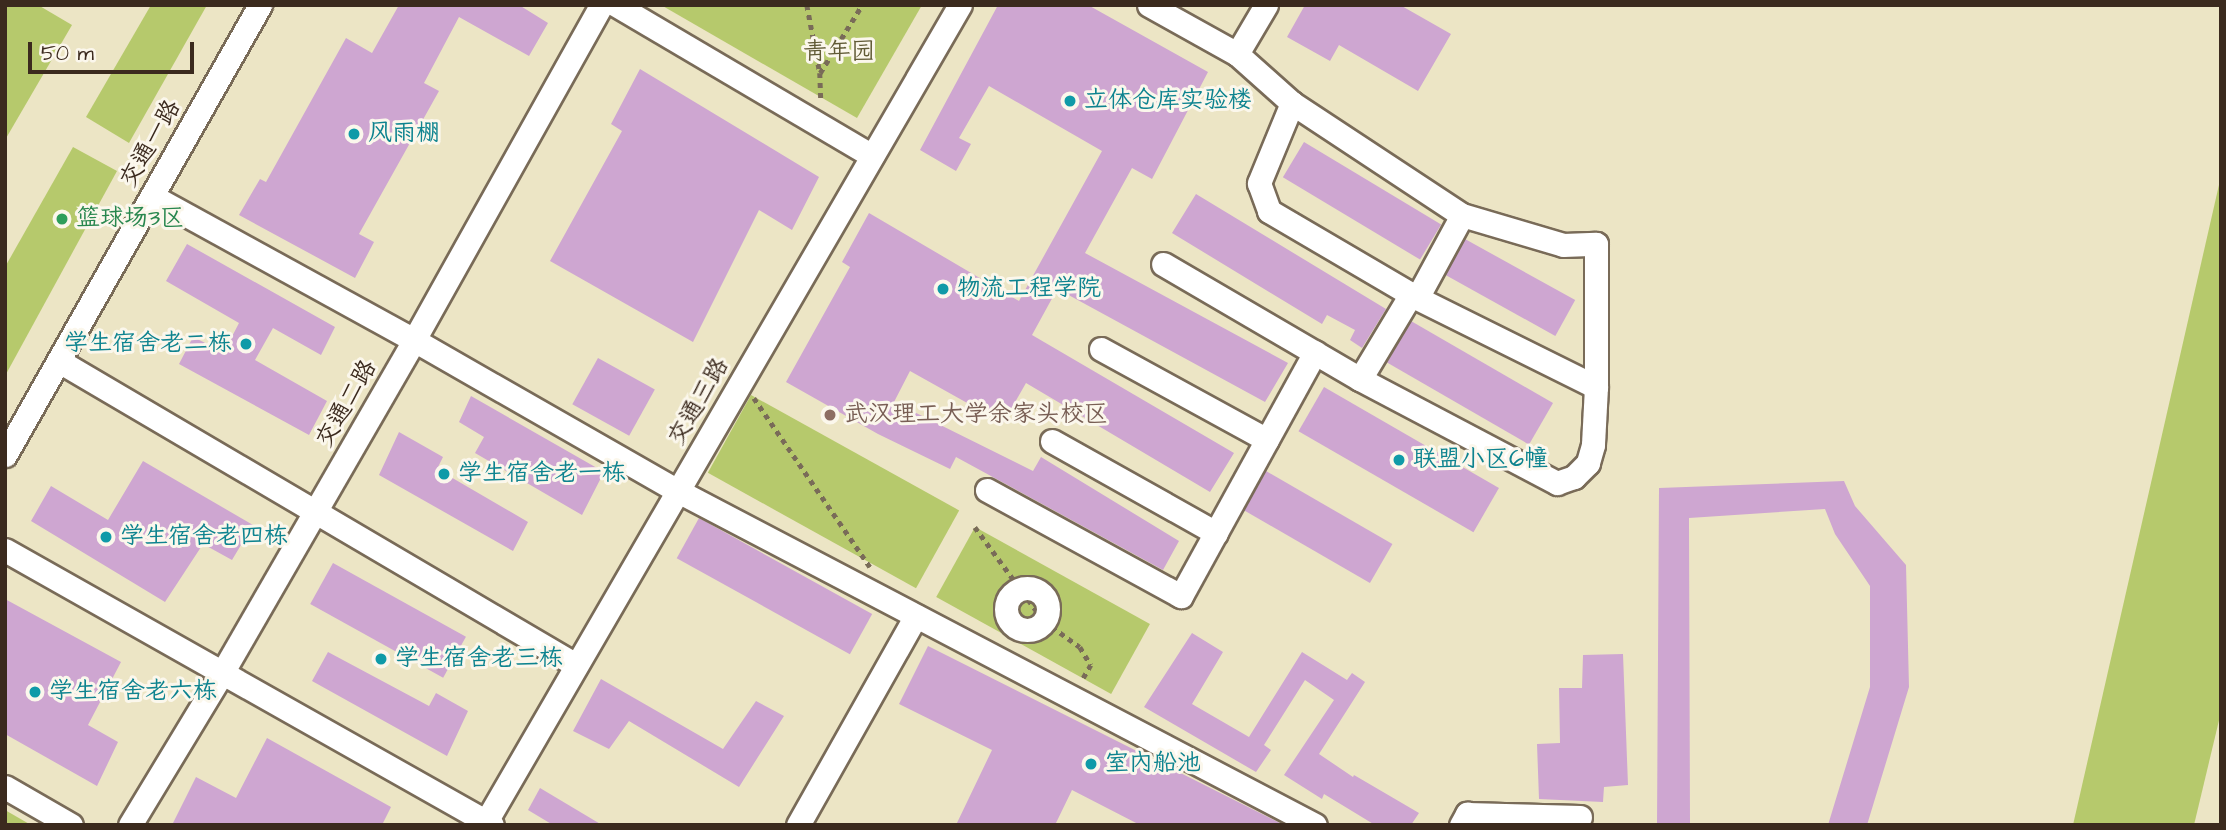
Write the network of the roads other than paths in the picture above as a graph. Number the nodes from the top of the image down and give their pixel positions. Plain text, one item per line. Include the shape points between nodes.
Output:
1 (260, 5) edge
2 (601, 5) edge
3 (616, 5) edge
4 (960, 5) edge
5 (1149, 5) edge
6 (1266, 5) edge
7 (1237, 54) junction
8 (1292, 103) junction
9 (872, 156) junction
10 (152, 196) junction
11 (1462, 215) junction
12 (1163, 264) dead end
13 (1414, 296) junction
14 (414, 340) junction
15 (1101, 349) dead end
16 (1315, 352) junction
17 (59, 361) junction
18 (1360, 379) junction
19 (1596, 387) junction
20 (1266, 440) junction
21 (1052, 441) dead end
22 (5, 456) edge
23 (987, 490) dead end
24 (678, 491) junction
25 (315, 511) junction
26 (1216, 533) junction
27 (5, 550) edge
28 (1022, 588) joint
29 (916, 616) junction
30 (576, 665) junction
31 (222, 673) junction
32 (5, 787) edge
33 (1580, 817) dead end
34 (487, 824) edge
35 (71, 825) edge
36 (130, 825) edge
37 (798, 825) edge
38 (1315, 825) edge
39 (1461, 825) edge

1 - 10 street, 交通一路
2 - 14 street, 交通二路
3 - 9 street
4 - 9 street, 交通三路
5 - 7 street
6 - 7 street
7 - 8 street
8 - 11 street
8 - 13 street via 1259,183 1269,211
9 - 24 street, 交通三路
10 - 14 street
10 - 17 street, 交通一路
11 - 13 street
11 - 19 street via 1563,244 1596,244
12 - 16 street
13 - 18 street
13 - 19 street
14 - 24 street
14 - 25 street, 交通二路
15 - 20 street
16 - 18 street
16 - 20 street
17 - 22 street, 交通一路
17 - 25 street
18 - 19 street via 1557,483 1574,477 1588,463
20 - 26 street
21 - 26 street
23 - 26 street via 1181,596
24 - 29 street
24 - 30 street, 交通三路
25 - 30 street
25 - 31 street, 交通二路
27 - 31 street
28 - 28 street via 1035,589 1048,608 1044,621 1028,630 1015,627 1006,612 1008,600
29 - 37 street
29 - 38 street
30 - 34 street, 交通三路
31 - 34 street
31 - 36 street, 交通二路
32 - 35 street
33 - 39 street via 1467,814

